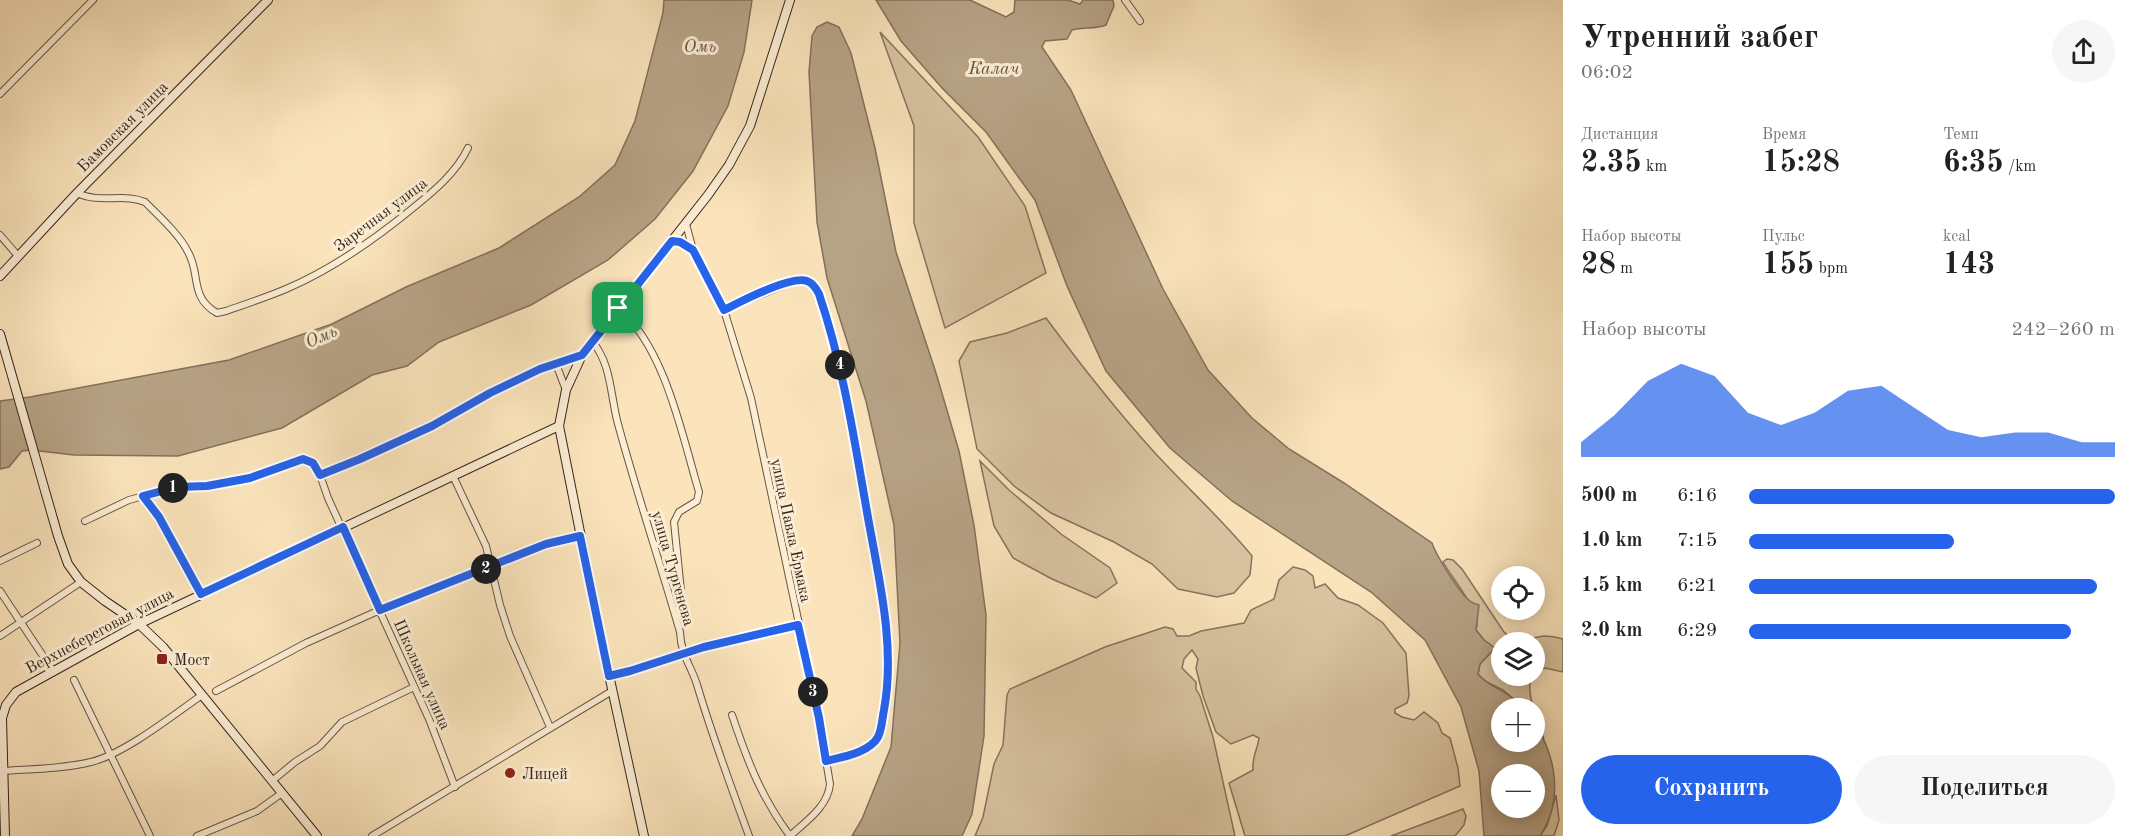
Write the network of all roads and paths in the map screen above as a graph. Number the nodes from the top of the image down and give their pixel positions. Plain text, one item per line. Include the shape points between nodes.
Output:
1 (93, 0) edge
2 (268, 0) edge
3 (790, 0) edge
4 (1125, 0) edge
5 (1140, 21) dead end
6 (0, 94) edge
7 (468, 148) dead end
8 (77, 193) junction
9 (686, 224) junction
10 (0, 235) edge
11 (672, 241) junction
12 (693, 250) junction
13 (18, 256) junction
14 (0, 276) edge
15 (618, 308) junction
16 (724, 310) junction
17 (0, 334) edge
18 (592, 341) junction
19 (582, 355) junction
20 (556, 364) junction
21 (566, 390) junction
22 (560, 426) junction
23 (320, 475) junction
24 (453, 476) junction
25 (143, 496) junction
26 (85, 521) dead end
27 (343, 527) junction
28 (580, 536) junction
29 (37, 543) dead end
30 (0, 561) edge
31 (491, 567) junction
32 (81, 582) junction
33 (0, 591) edge
34 (201, 594) junction
35 (380, 610) junction
36 (677, 620) junction
37 (19, 621) junction
38 (139, 624) junction
39 (798, 625) junction
40 (0, 636) edge
41 (684, 655) junction
42 (53, 671) junction
43 (609, 676) junction
44 (75, 680) dead end
45 (414, 687) junction
46 (216, 691) dead end
47 (612, 691) junction
48 (202, 695) junction
49 (732, 715) dead end
50 (550, 727) junction
51 (109, 756) junction
52 (826, 761) junction
53 (2, 766) edge
54 (272, 781) junction
55 (454, 787) junction
56 (282, 793) junction
57 (5, 836) edge
58 (150, 836) edge
59 (197, 836) edge
60 (317, 836) edge
61 (372, 836) edge
62 (644, 836) edge
63 (749, 836) edge
64 (790, 836) edge

1 - 6 street
2 - 8 street, Бамовская улица
3 - 9 street via 742,144
4 - 5 street
7 - 8 street, Заречная улица via 441,185 348,257 286,289 217,313 203,302 196,288 189,253 145,202 93,199
8 - 13 street, Бамовская улица
9 - 11 street
9 - 12 street, улица Павла Ермака
10 - 13 street
11 - 12 street
11 - 15 street
12 - 16 street, улица Павла Ермака
13 - 14 street, Бамовская улица
15 - 18 street
15 - 36 street via 637,328 661,367 699,492 697,501 679,512 674,522 681,591
16 - 39 street, улица Павла Ермака via 750,398
16 - 52 street via 791,282 811,283 819,294 842,372 882,594 888,674 876,740 862,750
17 - 32 street via 64,556
18 - 19 street
18 - 36 street, улица Тургенева via 608,369 618,424
19 - 20 street
19 - 21 street
20 - 21 street
20 - 23 street via 490,393 407,438
21 - 22 street
22 - 24 street, Верхнебереговая улица
22 - 28 street
23 - 25 street via 313,463 303,459 250,478 177,487
23 - 27 street, Школьная улица
24 - 27 street, Верхнебереговая улица
24 - 31 street via 486,546
25 - 26 street
25 - 34 street via 159,517
27 - 34 street, Верхнебереговая улица
27 - 35 street, Школьная улица
28 - 31 street via 546,544
28 - 43 street
29 - 30 street
31 - 35 street
31 - 50 street via 510,636
32 - 37 street
32 - 38 street
33 - 37 street
34 - 38 street, Верхнебереговая улица
35 - 45 street, Школьная улица
35 - 46 street via 306,643
36 - 41 street, улица Тургенева
37 - 40 street
37 - 42 street
38 - 42 street, Верхнебереговая улица
38 - 48 street
39 - 41 street
39 - 52 street, улица Павла Ермака
41 - 43 street
41 - 63 street, улица Тургенева
42 - 53 street, Верхнебереговая улица via 15,692 6,705 2,718
43 - 47 street
44 - 51 street
45 - 54 street via 342,722 320,746
45 - 55 street, Школьная улица
47 - 50 street
47 - 62 street
48 - 51 street
48 - 54 street
49 - 64 street via 747,762
50 - 55 street
51 - 53 street via 70,766
51 - 58 street
52 - 64 street, улица Павла Ермака via 830,784 826,799
53 - 57 street, Верхнебереговая улица
54 - 56 street
55 - 61 street
56 - 59 street via 257,811
56 - 60 street

